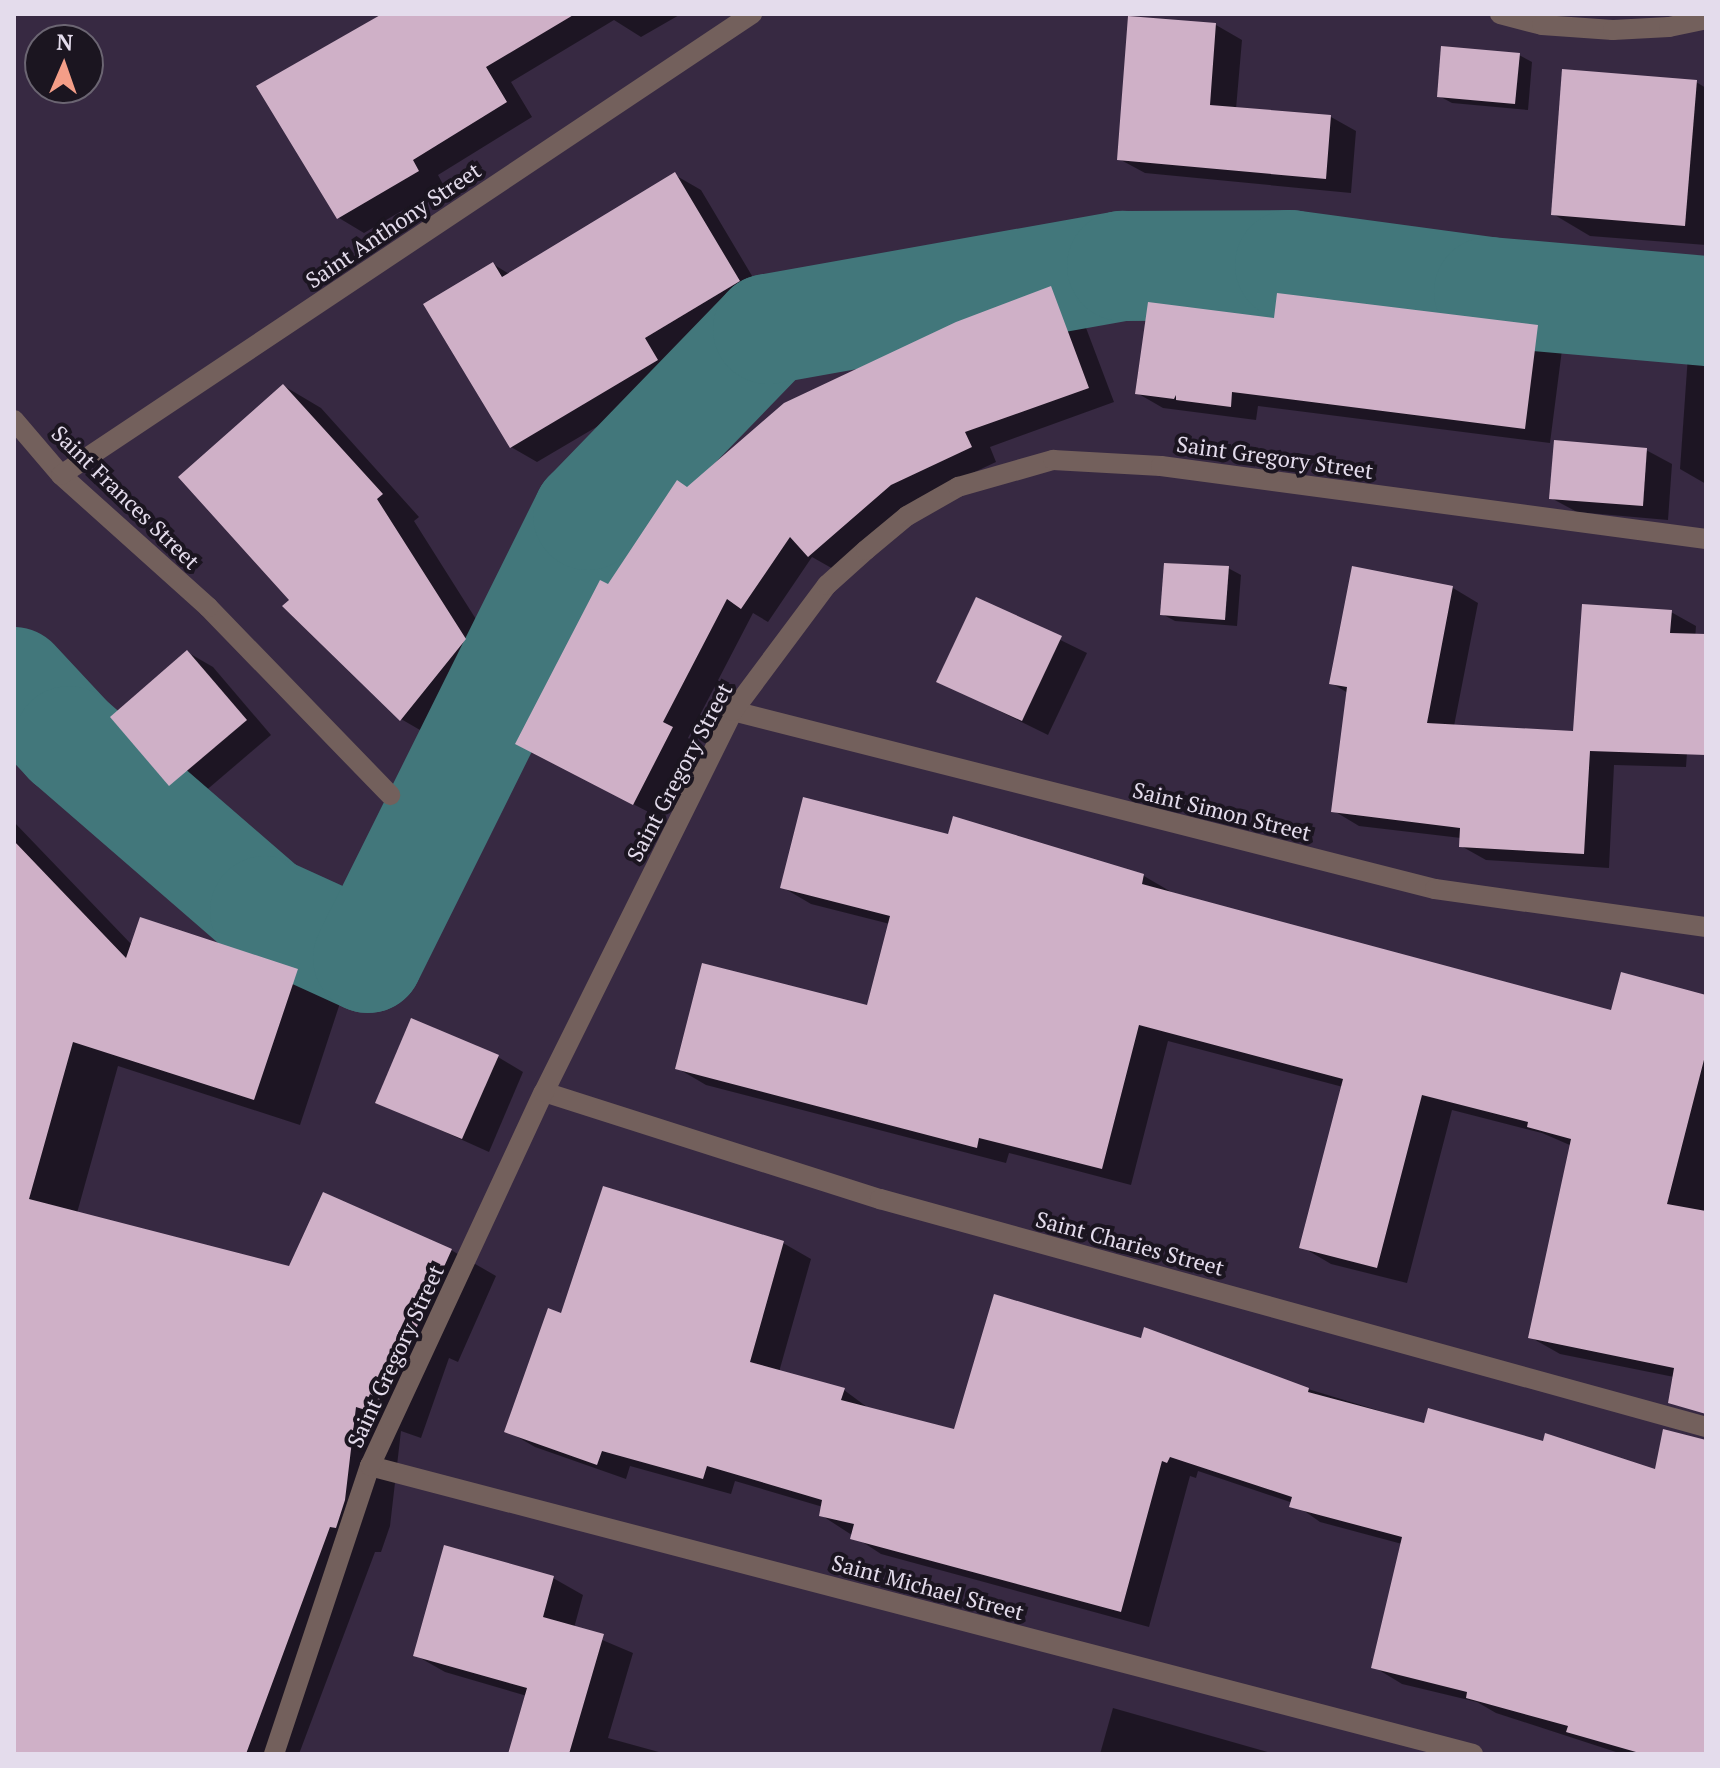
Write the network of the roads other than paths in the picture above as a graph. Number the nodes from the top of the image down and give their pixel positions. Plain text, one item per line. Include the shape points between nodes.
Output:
1 (752, 14) edge
2 (1500, 14) edge
3 (1706, 19) edge
4 (14, 420) edge
5 (61, 475) junction
6 (1706, 539) edge
7 (733, 711) junction
8 (390, 795) dead end
9 (1706, 927) edge
10 (544, 1092) junction
11 (1706, 1427) edge
12 (370, 1466) junction
13 (274, 1754) edge
14 (1473, 1754) edge

1 - 5 street, Saint Anthony Street
2 - 3 street via 1542,25 1613,30
4 - 5 street, Saint Frances Street
5 - 8 street, Saint Frances Street via 208,607
6 - 7 street, Saint Gregory Street via 1161,466 1053,460 958,487 907,516 827,585
7 - 9 street, Saint Simon Street via 1435,889
7 - 10 street, Saint Gregory Street
10 - 11 street, Saint Charies Street via 880,1199
10 - 12 street, Saint Gregory Street
12 - 13 street, Saint Gregory Street
12 - 14 street, Saint Michael Street

